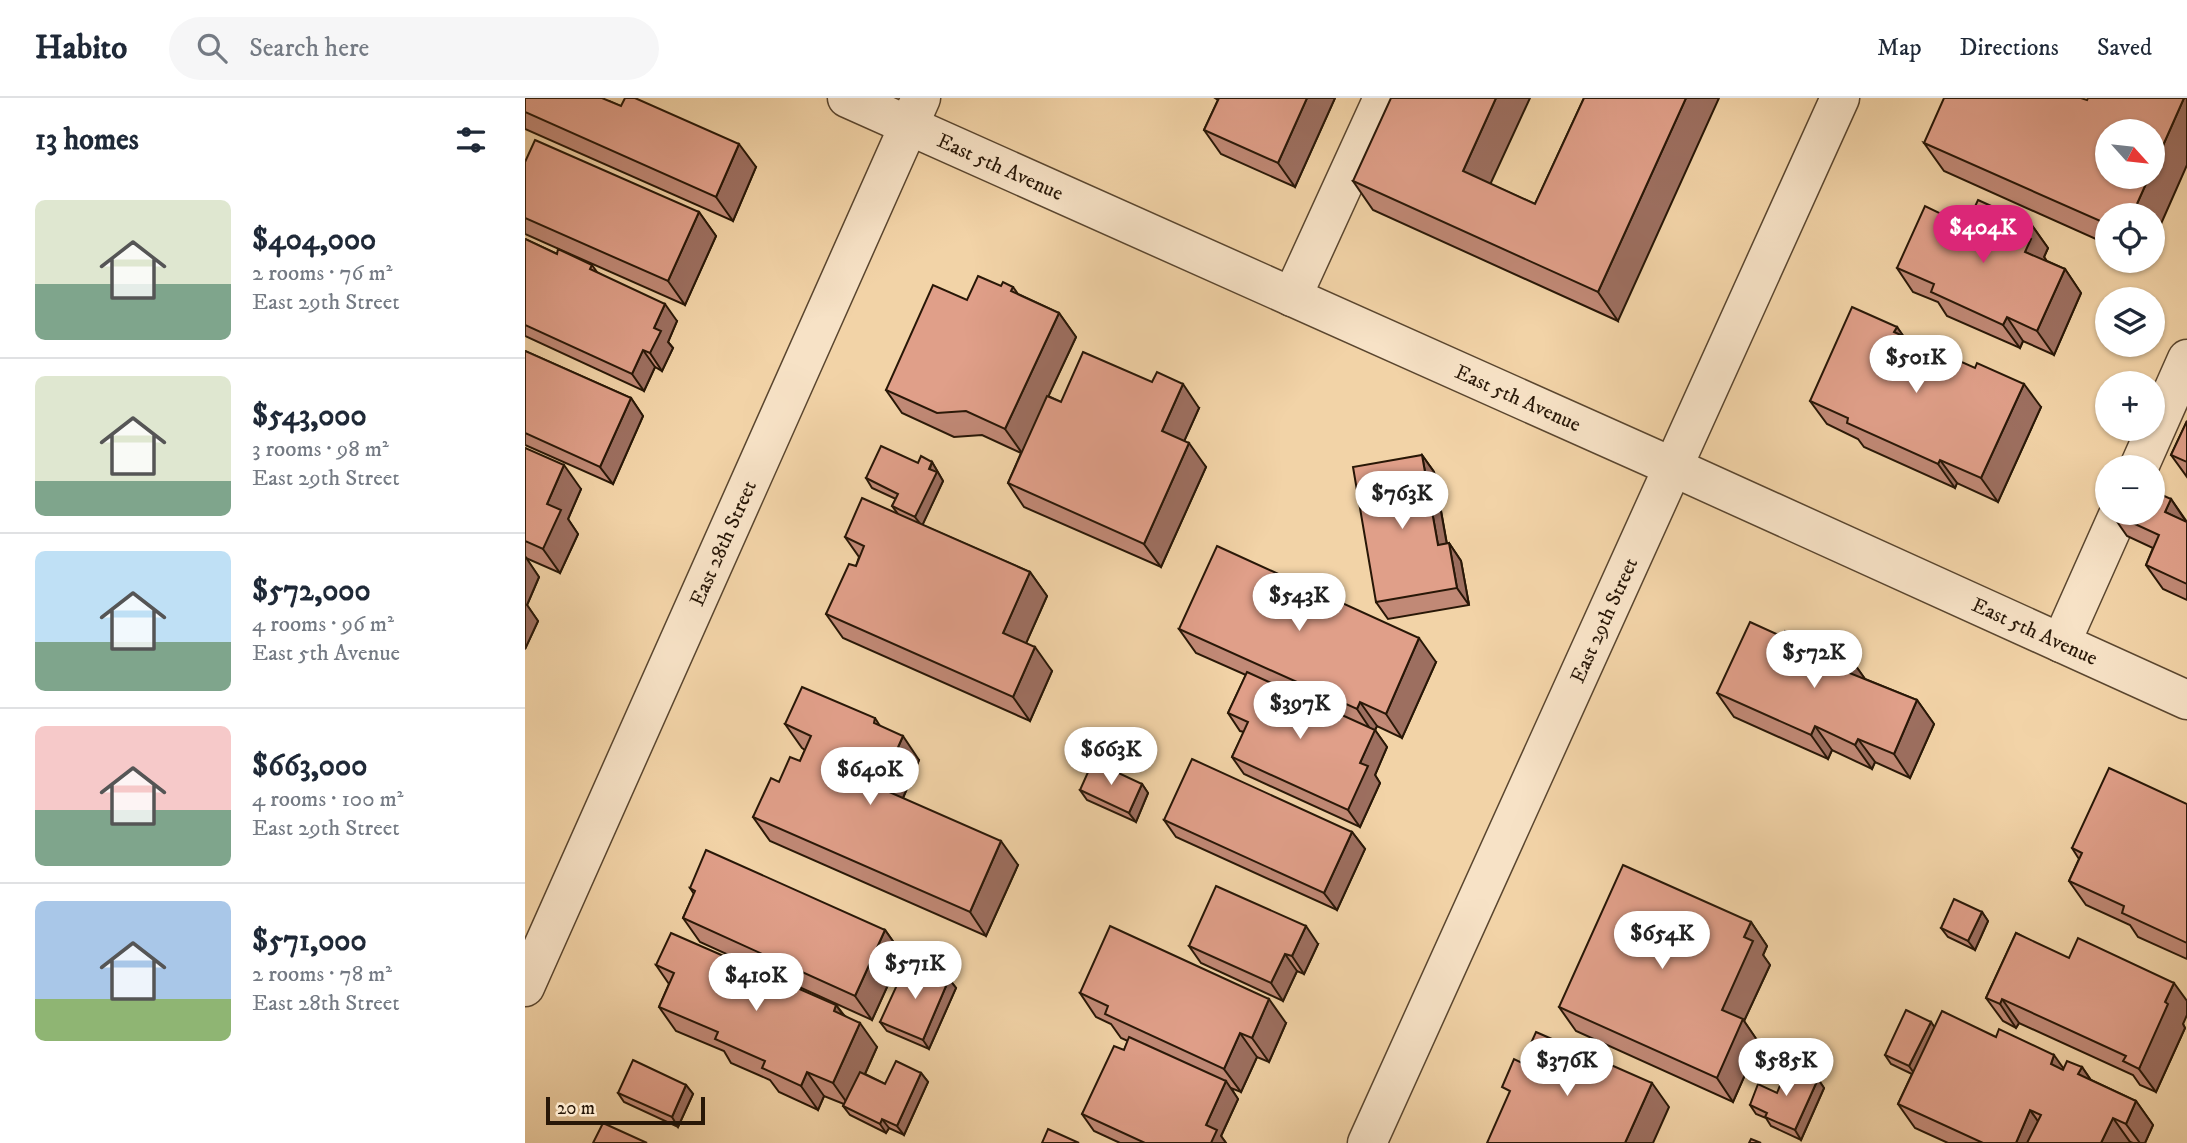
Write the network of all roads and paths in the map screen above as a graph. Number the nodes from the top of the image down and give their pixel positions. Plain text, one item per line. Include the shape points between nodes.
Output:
1 (847, 98) edge
2 (1383, 98) edge
3 (1840, 98) edge
4 (915, 112) edge
5 (1292, 297) junction
6 (2187, 359) edge
7 (2144, 455) edge
8 (1673, 467) junction
9 (2114, 525) edge
10 (2061, 643) junction
11 (2187, 700) edge
12 (525, 987) edge
13 (1367, 1143) edge

1 - 4 street, East 5th Avenue
2 - 5 street
3 - 8 street, East 29th Street
4 - 5 street, East 5th Avenue
4 - 12 street, East 28th Street
5 - 8 street, East 5th Avenue
6 - 7 street
8 - 10 street, East 5th Avenue
8 - 13 street, East 29th Street
9 - 10 street
10 - 11 street, East 5th Avenue

